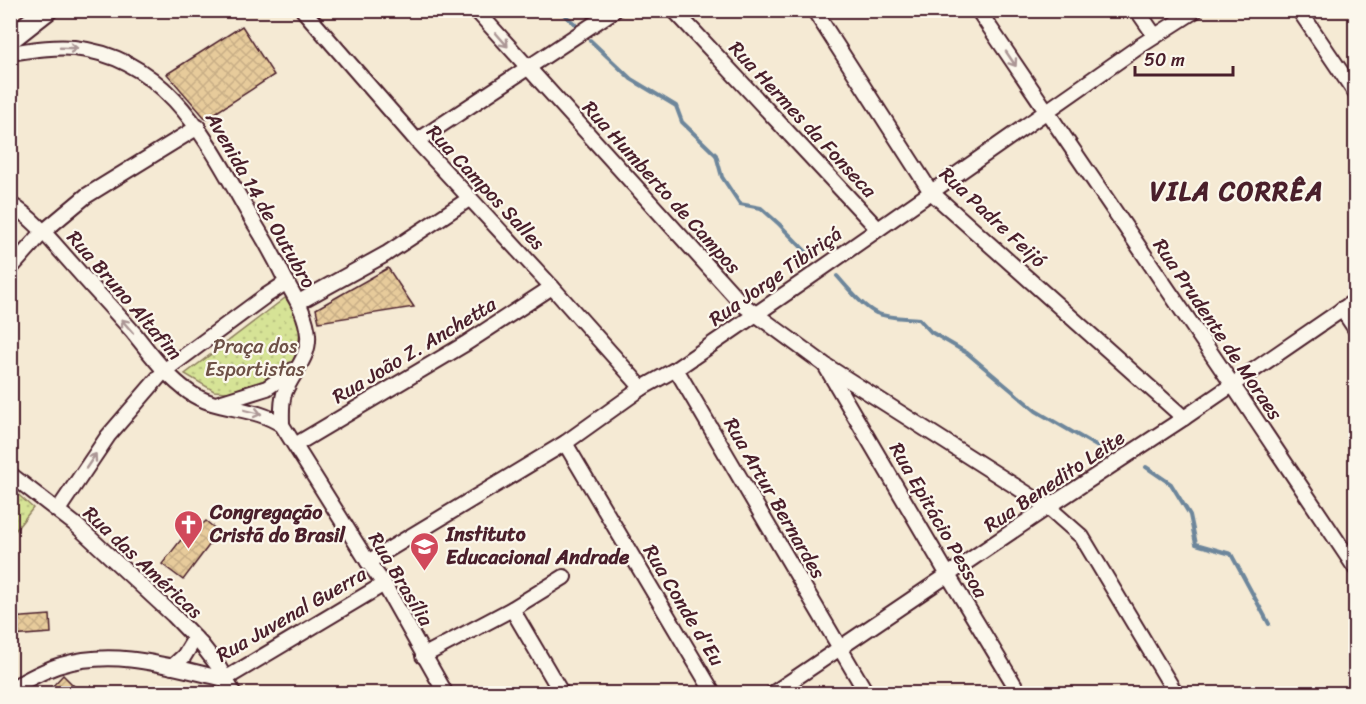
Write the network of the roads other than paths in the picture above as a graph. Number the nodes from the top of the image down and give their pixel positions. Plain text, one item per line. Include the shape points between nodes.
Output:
1 (46, 10) edge
2 (303, 10) edge
3 (476, 10) edge
4 (615, 10) edge
5 (674, 10) edge
6 (814, 10) edge
7 (978, 10) edge
8 (1137, 10) edge
9 (1196, 10) edge
10 (1299, 10) edge
11 (1155, 36) junction
12 (10, 39) edge
13 (10, 53) edge
14 (528, 69) junction
15 (1356, 94) edge
16 (1046, 112) junction
17 (198, 127) junction
18 (417, 141) junction
19 (932, 192) junction
20 (469, 199) junction
21 (10, 204) edge
22 (878, 229) junction
23 (43, 232) junction
24 (10, 269) edge
25 (287, 282) junction
26 (552, 287) junction
27 (1356, 300) edge
28 (299, 302) junction
29 (1342, 309) junction
30 (754, 314) junction
31 (1356, 330) edge
32 (300, 364) junction
33 (825, 365) junction
34 (676, 369) junction
35 (164, 371) junction
36 (1232, 384) junction
37 (642, 388) junction
38 (217, 404) junction
39 (1184, 418) junction
40 (282, 425) junction
41 (565, 443) junction
42 (295, 445) junction
43 (10, 474) edge
44 (1048, 507) junction
45 (58, 510) junction
46 (368, 562) junction
47 (1356, 569) edge
48 (948, 575) junction
49 (564, 577) dead end
50 (384, 584) junction
51 (512, 609) junction
52 (195, 638) junction
53 (840, 648) junction
54 (423, 656) junction
55 (172, 667) junction
56 (225, 679) junction
57 (10, 689) edge
58 (234, 693) edge
59 (446, 693) edge
60 (562, 693) edge
61 (714, 693) edge
62 (772, 693) edge
63 (867, 693) edge
64 (1020, 693) edge
65 (1176, 693) edge

1 - 12 main road
2 - 18 street, Rua Campos Salles
3 -> 14 street, Rua Humberto de Campos
4 - 14 street
5 - 22 street, Rua Hermes da Fonseca
6 - 19 street, Rua Padre Feijó
7 -> 16 street, Rua Prudente de Moraes
8 - 11 street
9 - 11 street, Rua Jorge Tibiriçá
10 - 15 street
11 - 16 street, Rua Jorge Tibiriçá
13 -> 17 street, Avenida 14 de Outubro via 72,48 110,57 141,70 180,104
14 - 18 street
14 - 30 street, Rua Humberto de Campos
16 - 19 street, Rua Jorge Tibiriçá
16 - 36 street, Rua Prudente de Moraes
17 - 23 street via 86,196
17 - 25 street, Avenida 14 de Outubro
18 - 20 street, Rua Campos Salles
19 - 22 street, Rua Jorge Tibiriçá
19 - 39 street, Rua Padre Feijó
20 - 26 street, Rua Campos Salles
20 - 28 street via 386,254
21 - 23 street, Rua Bruno Altafim
22 - 30 street, Rua Jorge Tibiriçá
23 - 24 street
35 -> 23 street, Rua Bruno Altafim
25 - 28 street, Avenida 14 de Outubro
25 - 35 street
26 - 37 street, Rua Campos Salles
26 - 42 street, Rua João Z. Anchetta
27 - 29 street, Rua Benedito Leite
28 - 32 street, Avenida 14 de Outubro via 308,338
29 - 31 street
29 - 36 street, Rua Benedito Leite
30 - 33 street, Rua Humberto de Campos
30 - 34 street, Rua Jorge Tibiriçá
32 - 38 street via 267,388
32 - 40 street, Avenida 14 de Outubro via 284,394
33 - 44 street, Rua Humberto de Campos
33 - 48 street, Rua Epitácio Pessoa
34 - 37 street, Rua Jorge Tibiriçá
34 - 53 street, Rua Artur Bernardes
35 - 38 street, Rua Bruno Altafim via 189,392
45 -> 35 street via 108,436
36 - 39 street, Rua Benedito Leite
36 - 47 street, Rua Prudente de Moraes
37 - 41 street, Rua Jorge Tibiriçá
38 -> 40 street, Rua Bruno Altafim via 262,413
39 - 44 street, Rua Benedito Leite
40 - 42 street, Rua Brasília
41 - 46 street, Rua Jorge Tibiriçá
41 - 61 street, Rua Conde d'Eu
42 - 46 street, Rua Brasília
43 - 45 street, Rua das Américas
44 - 48 street, Rua Benedito Leite
44 - 65 street, Rua Humberto de Campos via 1082,537
45 - 52 street, Rua das Américas
46 - 50 street, Rua Brasília
48 - 53 street, Rua Benedito Leite
48 - 64 street, Rua Epitácio Pessoa
49 - 51 street
50 - 54 street, Rua Brasília
50 - 56 street, Rua Juvenal Guerra
51 - 54 street
51 - 60 street
52 - 55 street
52 - 56 street, Rua das Américas
53 - 62 street, Rua Benedito Leite
53 - 63 street, Rua Artur Bernardes
54 - 59 street, Rua Brasília
55 - 56 street, Rua Juvenal Guerra
55 - 57 street, Rua Juvenal Guerra via 121,658 82,660 41,672
56 - 58 street, Rua das Américas

